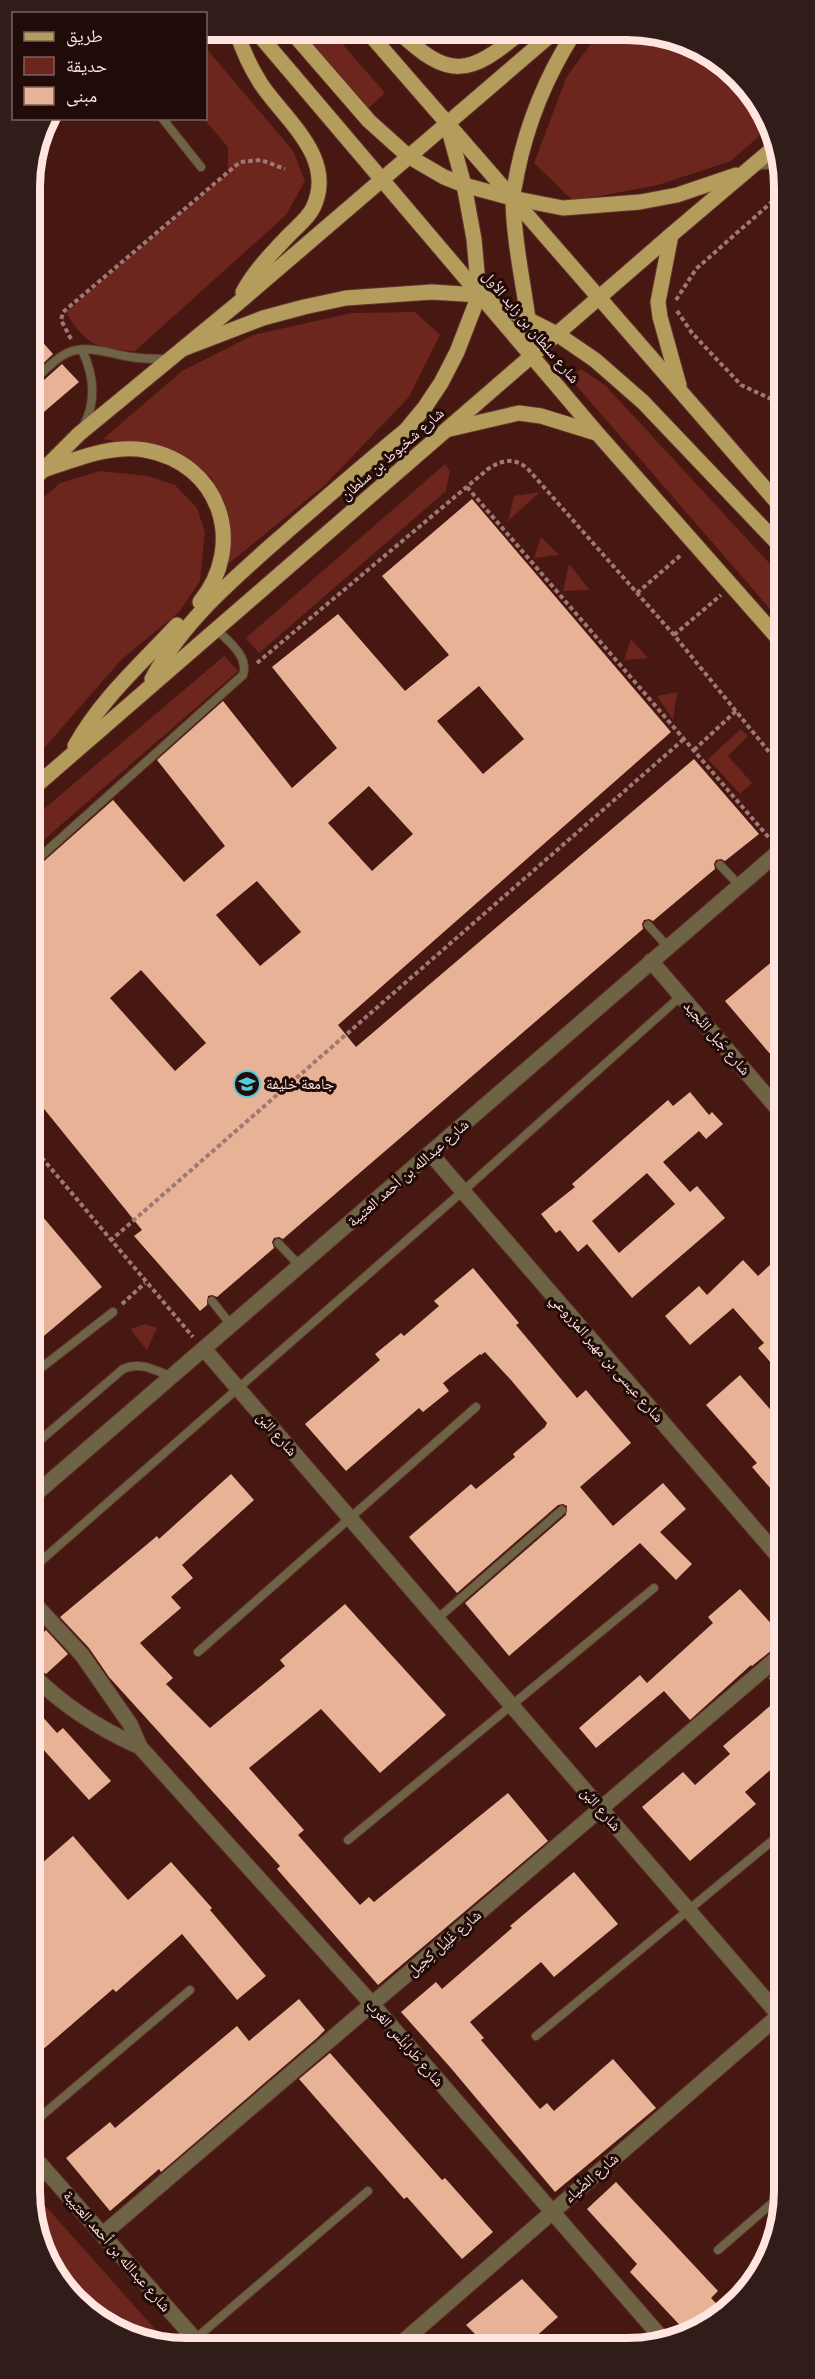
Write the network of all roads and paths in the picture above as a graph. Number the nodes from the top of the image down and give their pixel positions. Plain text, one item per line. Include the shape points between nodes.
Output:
1 (409, 40) edge
2 (511, 40) edge
3 (544, 40) edge
4 (570, 40) edge
5 (240, 41) edge
6 (264, 41) edge
7 (299, 41) edge
8 (375, 41) edge
9 (164, 120) edge
10 (447, 123) junction
11 (770, 152) edge
12 (408, 156) junction
13 (772, 162) edge
14 (753, 166) junction
15 (201, 167) dead end
16 (285, 169) dead end
17 (381, 179) junction
18 (464, 184) junction
19 (512, 198) junction
20 (774, 199) edge
21 (671, 234) junction
22 (479, 295) junction
23 (599, 297) junction
24 (237, 304) junction
25 (530, 321) junction
26 (557, 334) junction
27 (185, 348) junction
28 (82, 350) junction
29 (532, 356) junction
30 (170, 359) junction
31 (41, 374) edge
32 (681, 391) junction
33 (774, 400) edge
34 (447, 430) junction
35 (597, 433) junction
36 (79, 434) junction
37 (45, 469) junction
38 (41, 473) edge
39 (467, 487) junction
40 (774, 499) edge
41 (774, 540) edge
42 (694, 544) junction
43 (732, 586) junction
44 (638, 593) junction
45 (216, 629) junction
46 (774, 634) edge
47 (674, 636) junction
48 (243, 675) junction
49 (146, 690) junction
50 (736, 711) junction
51 (684, 739) junction
52 (694, 750) junction
53 (69, 756) junction
54 (774, 758) edge
55 (41, 781) edge
56 (774, 840) edge
57 (41, 856) edge
58 (774, 856) edge
59 (720, 866) dead end
60 (739, 885) junction
61 (648, 925) dead end
62 (668, 947) junction
63 (651, 962) junction
64 (681, 996) junction
65 (774, 1104) edge
66 (430, 1153) junction
67 (41, 1156) edge
68 (463, 1191) junction
69 (110, 1241) junction
70 (279, 1243) dead end
71 (300, 1266) junction
72 (145, 1283) junction
73 (212, 1301) dead end
74 (112, 1312) joint
75 (231, 1325) junction
76 (204, 1349) junction
77 (40, 1368) edge
78 (172, 1377) junction
79 (238, 1389) junction
80 (476, 1407) dead end
81 (40, 1440) edge
82 (40, 1490) edge
83 (562, 1510) dead end
84 (350, 1518) junction
85 (774, 1551) edge
86 (40, 1562) edge
87 (654, 1588) dead end
88 (40, 1610) edge
89 (437, 1619) junction
90 (198, 1652) dead end
91 (774, 1661) edge
92 (40, 1681) edge
93 (512, 1706) junction
94 (140, 1747) junction
95 (601, 1809) junction
96 (348, 1840) dead end
97 (774, 1840) edge
98 (690, 1911) junction
99 (190, 1990) dead end
100 (372, 2004) junction
101 (774, 2006) edge
102 (774, 2024) edge
103 (536, 2036) dead end
104 (40, 2117) edge
105 (40, 2164) edge
106 (368, 2191) dead end
107 (774, 2202) edge
108 (552, 2211) junction
109 (103, 2234) junction
110 (718, 2250) dead end
111 (659, 2335) edge
112 (194, 2338) edge
113 (204, 2338) edge
114 (407, 2338) edge

1 - 2 main road via 428,58 469,65 486,60
3 - 10 main road
4 - 19 main road via 540,98 520,157
5 - 24 main road via 261,84 307,142 317,168 318,184 313,208 264,261
6 - 17 main road, شارع سلطان بن زايد الأول
7 - 12 main road via 369,121
8 - 10 main road
9 - 15 lane
10 - 12 main road
10 - 18 main road
10 - 19 main road
11 - 14 main road, شارع شخبوط بن سلطان
12 - 17 main road
12 - 18 main road
13 - 14 street
14 - 19 main road via 686,192 640,202 563,208
14 - 21 main road, شارع شخبوط بن سلطان
16 - 28 path via 261,160 240,162 63,312 61,320
17 - 22 main road, شارع سلطان بن زايد الأول
17 - 24 main road
18 - 19 main road
18 - 22 main road
19 - 23 main road
19 - 25 main road
20 - 33 path via 696,269 673,305 692,333 741,385
21 - 23 main road, شارع شخبوط بن سلطان
21 - 32 main road via 658,302
22 - 25 main road
22 - 27 main road via 432,292 346,298 262,318
22 - 29 main road, شارع سلطان بن زايد الأول
22 - 49 main road via 457,352 425,407 406,430 235,578 190,623 168,651
23 - 26 main road, شارع شخبوط بن سلطان
23 - 32 main road
24 - 27 main road
25 - 26 main road
25 - 29 main road
26 - 29 main road, شارع شخبوط بن سلطان
26 - 41 main road via 644,402
27 - 30 main road
28 - 30 lane
28 - 31 lane via 55,360
28 - 36 lane via 93,384 88,418
29 - 34 main road, شارع شخبوط بن سلطان
29 - 35 main road, شارع سلطان بن زايد الأول
30 - 36 main road
32 - 40 main road
34 - 35 main road via 519,413
34 - 45 main road, شارع شخبوط بن سلطان
35 - 42 main road, شارع سلطان بن زايد الأول
36 - 37 main road
37 - 38 main road
37 - 53 main road via 115,450 144,449 169,457 189,468 208,490 222,520 225,539 222,564 212,586 109,696
39 - 44 path via 496,464 512,460 527,468
39 - 48 path
39 - 51 path
42 - 43 main road, شارع سلطان بن زايد الأول
42 - 44 path
43 - 46 main road, شارع سلطان بن زايد الأول
43 - 47 path
44 - 47 path
45 - 48 lane via 242,657
45 - 49 main road, شارع شخبوط بن سلطان
47 - 50 path
48 - 57 lane
49 - 53 main road, شارع شخبوط بن سلطان
50 - 52 path
50 - 54 path
51 - 52 path
51 - 69 path
52 - 56 path
53 - 55 main road, شارع شخبوط بن سلطان
58 - 60 street, شارع عبدالله بن أحمد العتيبة
59 - 60 lane
60 - 62 street, شارع عبدالله بن أحمد العتيبة
61 - 62 lane
62 - 63 street, شارع عبدالله بن أحمد العتيبة
63 - 64 street, شارع جَبل النِّجيد
63 - 66 street, شارع عبدالله بن أحمد العتيبة
64 - 65 street, شارع جَبل النِّجيد
64 - 68 lane
66 - 68 street, شارع عيسى بن مهير المزروعي
66 - 71 street, شارع عبدالله بن أحمد العتيبة
67 - 69 path
68 - 79 lane
68 - 85 street, شارع عيسى بن مهير المزروعي
69 - 72 path
70 - 71 lane
71 - 75 street, شارع عبدالله بن أحمد العتيبة
72 - 74 path
72 - 76 path
73 - 75 lane
74 - 77 lane
75 - 76 street, شارع عبدالله بن أحمد العتيبة
76 - 78 street, شارع عبدالله بن أحمد العتيبة
76 - 79 street, شارع البُن
78 - 81 lane via 130,1365
78 - 82 street, شارع عبدالله بن أحمد العتيبة
79 - 84 street, شارع البُن
79 - 86 lane
80 - 84 lane
83 - 89 lane
84 - 89 street, شارع البُن
84 - 90 lane
87 - 93 lane
88 - 94 street, شارع طَرابلُس الغرب via 82,1655 130,1724
89 - 93 street, شارع البُن
91 - 95 street, شارع غَلِيل كِحِيل
92 - 94 street, شارع طَرابلُس الغرب via 105,1731
93 - 95 street, شارع البُن
93 - 96 lane
94 - 100 street, شارع طَرابلُس الغرب
95 - 98 street, شارع البُن
95 - 100 street, شارع غَلِيل كِحِيل
97 - 98 lane
98 - 101 street, شارع البُن
98 - 103 lane
99 - 104 lane
100 - 108 street, شارع طَرابلُس الغرب
100 - 109 street, شارع غَلِيل كِحِيل
102 - 108 street, شارع الضِّياء
105 - 109 street, شارع عبدالله بن أحمد العتيبة
106 - 113 lane
107 - 110 lane
108 - 111 street, شارع طَرابلُس الغرب
108 - 114 street, شارع الضِّياء
109 - 112 street, شارع عبدالله بن أحمد العتيبة

